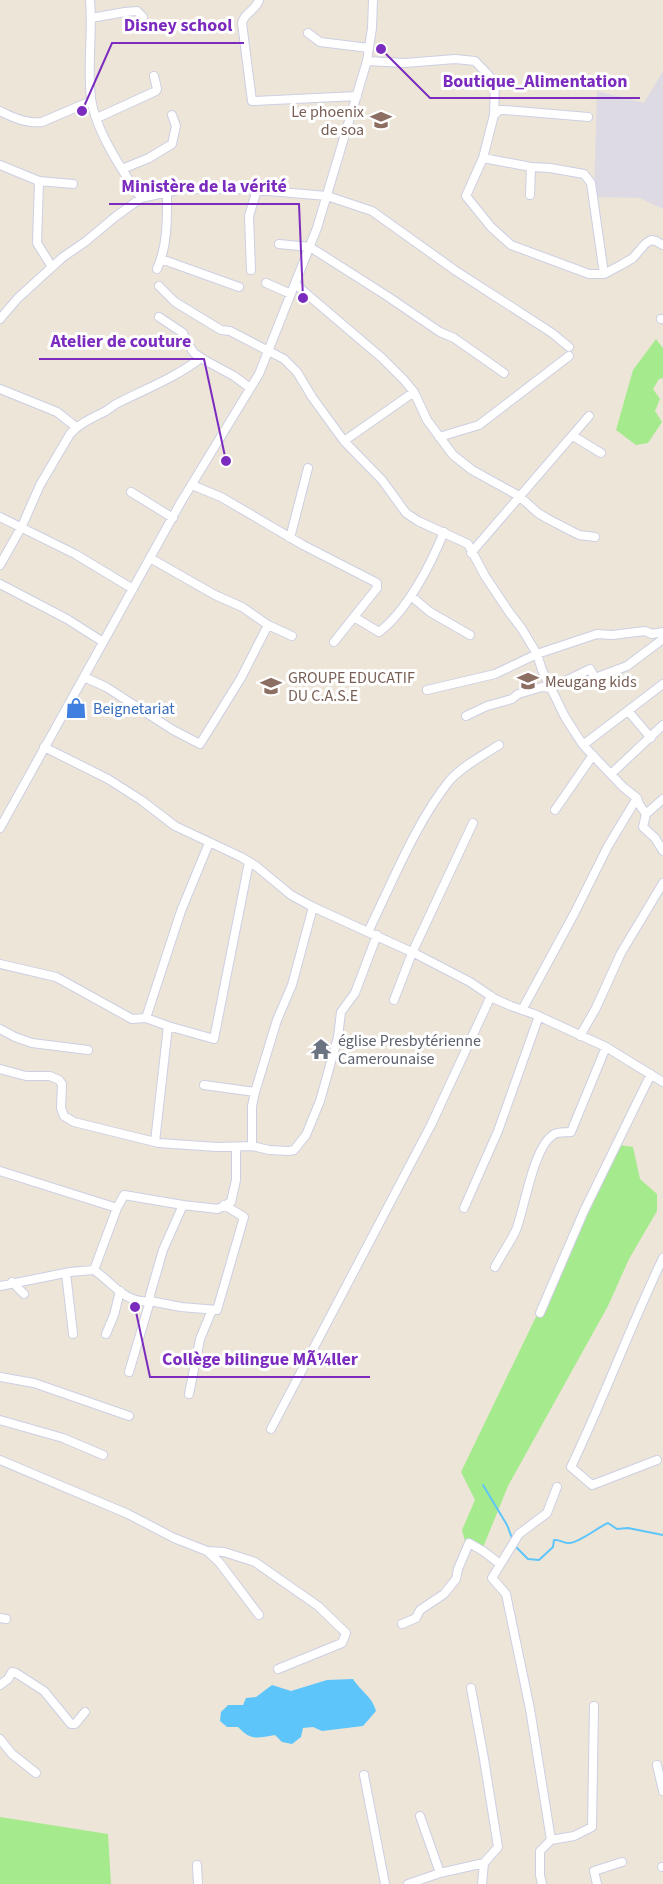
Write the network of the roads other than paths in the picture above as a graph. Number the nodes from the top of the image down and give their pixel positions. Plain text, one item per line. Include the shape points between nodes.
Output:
1 (90, 0) edge
2 (259, 0) edge
3 (373, 0) edge
4 (143, 17) dead end
5 (91, 18) junction
6 (308, 33) dead end
7 (369, 48) junction
8 (367, 61) junction
9 (154, 76) dead end
10 (357, 96) junction
11 (91, 101) junction
12 (0, 111) edge
13 (172, 115) dead end
14 (494, 115) junction
15 (588, 117) dead end
16 (96, 118) junction
17 (483, 158) junction
18 (0, 165) edge
19 (531, 167) junction
20 (122, 169) junction
21 (39, 182) junction
22 (73, 184) dead end
23 (257, 190) junction
24 (167, 192) junction
25 (530, 195) dead end
26 (327, 196) junction
27 (141, 198) junction
28 (279, 244) dead end
29 (663, 245) edge
30 (310, 247) junction
31 (162, 259) junction
32 (52, 267) junction
33 (157, 269) dead end
34 (251, 270) dead end
35 (604, 274) junction
36 (266, 284) dead end
37 (295, 284) junction
38 (159, 286) dead end
39 (239, 287) dead end
40 (291, 294) junction
41 (159, 317) dead end
42 (0, 319) edge
43 (569, 346) dead end
44 (268, 350) junction
45 (569, 356) dead end
46 (201, 358) junction
47 (504, 373) dead end
48 (250, 388) junction
49 (0, 389) edge
50 (414, 392) junction
51 (589, 416) dead end
52 (76, 428) junction
53 (573, 436) junction
54 (439, 437) junction
55 (344, 441) junction
56 (601, 453) dead end
57 (308, 468) dead end
58 (192, 485) junction
59 (131, 492) dead end
60 (519, 496) junction
61 (0, 517) edge
62 (173, 518) junction
63 (22, 526) junction
64 (444, 532) junction
65 (595, 537) dead end
66 (290, 538) junction
67 (471, 553) junction
68 (150, 558) junction
69 (0, 565) edge
70 (0, 584) edge
71 (133, 589) junction
72 (411, 596) junction
73 (354, 617) junction
74 (268, 625) junction
75 (663, 632) edge
76 (470, 635) dead end
77 (292, 636) dead end
78 (663, 639) edge
79 (103, 642) junction
80 (334, 642) dead end
81 (537, 654) junction
82 (84, 677) junction
83 (663, 684) edge
84 (551, 688) junction
85 (427, 690) dead end
86 (629, 712) junction
87 (465, 716) dead end
88 (663, 725) edge
89 (651, 738) junction
90 (499, 745) dead end
91 (583, 745) junction
92 (44, 747) junction
93 (593, 755) junction
94 (611, 774) junction
95 (637, 798) junction
96 (663, 799) edge
97 (555, 810) dead end
98 (646, 814) junction
99 (473, 823) dead end
100 (0, 828) edge
101 (660, 839) edge
102 (209, 843) junction
103 (663, 851) edge
104 (249, 862) junction
105 (663, 883) edge
106 (313, 907) junction
107 (372, 934) junction
108 (412, 953) junction
109 (0, 964) edge
110 (491, 996) junction
111 (394, 1000) dead end
112 (522, 1010) junction
113 (539, 1016) junction
114 (146, 1018) junction
115 (168, 1026) junction
116 (0, 1029) edge
117 (580, 1036) junction
118 (606, 1047) junction
119 (88, 1050) dead end
120 (0, 1070) edge
121 (651, 1074) junction
122 (663, 1082) edge
123 (204, 1085) dead end
124 (255, 1092) junction
125 (155, 1142) junction
126 (252, 1146) junction
127 (236, 1148) junction
128 (0, 1171) edge
129 (183, 1205) junction
130 (224, 1205) junction
131 (117, 1208) junction
132 (464, 1208) dead end
133 (663, 1258) edge
134 (495, 1267) dead end
135 (94, 1270) junction
136 (66, 1272) junction
137 (12, 1282) junction
138 (0, 1286) edge
139 (120, 1291) junction
140 (24, 1294) dead end
141 (150, 1301) junction
142 (212, 1310) junction
143 (540, 1312) dead end
144 (73, 1334) dead end
145 (106, 1334) dead end
146 (129, 1372) dead end
147 (0, 1377) edge
148 (189, 1394) dead end
149 (129, 1416) dead end
150 (0, 1420) edge
151 (272, 1429) dead end
152 (103, 1455) dead end
153 (0, 1460) edge
154 (657, 1460) dead end
155 (557, 1486) dead end
156 (207, 1551) junction
157 (500, 1564) junction
158 (259, 1615) dead end
159 (402, 1624) dead end
160 (278, 1669) dead end
161 (0, 1685) edge
162 (471, 1688) dead end
163 (594, 1707) dead end
164 (85, 1712) dead end
165 (0, 1739) edge
166 (657, 1765) dead end
167 (36, 1773) dead end
168 (364, 1775) dead end
169 (663, 1791) edge
170 (420, 1816) dead end
171 (551, 1840) junction
172 (622, 1862) dead end
173 (484, 1863) junction
174 (197, 1865) dead end
175 (440, 1873) junction
176 (198, 1884) edge
177 (385, 1884) edge
178 (408, 1884) edge
179 (482, 1884) edge
180 (542, 1884) edge
181 (597, 1884) edge

1 - 5 street
2 - 10 street via 242,23 252,101
3 - 7 street
4 - 5 street via 135,11
5 - 11 street
6 - 7 street via 320,42
7 - 8 street
8 - 10 street
8 - 14 street via 475,61 495,82
9 - 16 street via 156,91
10 - 26 street
11 - 12 street via 35,123
11 - 16 street
13 - 20 street via 176,126 172,144
14 - 15 street via 504,110
14 - 17 street
16 - 20 street
17 - 19 street
17 - 35 street via 466,196 491,227 511,245 537,256 589,274
18 - 21 street
19 - 25 street
19 - 35 street via 584,174 591,183
20 - 27 street
21 - 22 street
21 - 32 street via 37,243
23 - 24 street
23 - 26 street
23 - 34 street via 249,216
24 - 27 street
24 - 31 street
26 - 30 street
26 - 43 street via 372,212
27 - 32 street
28 - 30 street
29 - 35 street via 651,240 633,258
30 - 37 street
30 - 47 street
31 - 33 street
31 - 39 street
32 - 42 street
36 - 40 street
37 - 40 street
37 - 50 street via 382,358
38 - 44 street via 175,302 221,330
40 - 44 street
41 - 46 street via 183,333
44 - 48 street
44 - 55 street via 297,372
45 - 54 street via 479,425
46 - 48 street
46 - 52 street via 181,373 117,403
48 - 58 street
49 - 52 street via 57,412
50 - 54 street via 423,415
50 - 55 street
51 - 53 street
52 - 63 street via 40,484
53 - 56 street
53 - 60 street
54 - 60 street via 464,464
55 - 64 street via 382,480 406,513
57 - 66 street
58 - 62 street
58 - 66 street
59 - 62 street
60 - 65 street via 548,519
60 - 67 street
61 - 63 street
62 - 68 street
63 - 69 street
63 - 71 street
64 - 67 street via 468,544
64 - 72 street
66 - 73 street via 377,583
67 - 81 street
68 - 71 street
68 - 74 street
70 - 79 street
71 - 79 street
72 - 73 street via 380,632
72 - 76 street
73 - 80 street
74 - 77 street
74 - 82 street via 200,744
75 - 81 street via 598,633
78 - 84 street via 627,666 595,678 590,669
79 - 82 street
81 - 84 street
81 - 85 street via 495,674
82 - 92 street
83 - 86 street
84 - 87 street via 518,694
84 - 91 street
86 - 89 street
86 - 91 street
88 - 89 street
89 - 94 street
90 - 107 street via 451,779 423,820
91 - 93 street
92 - 100 street
92 - 102 street via 108,779 176,826
93 - 94 street
93 - 97 street
94 - 95 street
95 - 98 street
95 - 112 street
96 - 98 street
98 - 101 street via 643,827
99 - 108 street
101 - 103 street
102 - 104 street
102 - 114 street via 181,911
104 - 106 street
104 - 115 street via 214,1039
105 - 117 street via 621,953
106 - 107 street
106 - 124 street via 292,985
107 - 108 street
107 - 126 street via 355,993 341,1012 320,1101 306,1135 289,1151
108 - 110 street
108 - 111 street
109 - 114 street via 56,977 132,1020
110 - 112 street
110 - 151 street via 431,1125
112 - 113 street
113 - 117 street
113 - 132 street via 498,1131
114 - 115 street
115 - 125 street
116 - 119 street via 32,1043
117 - 118 street
118 - 121 street
118 - 134 street via 571,1132 551,1135 541,1151 516,1230
120 - 125 street via 54,1077 62,1084 64,1116 74,1122
121 - 122 street
121 - 143 street
123 - 124 street
124 - 126 street
125 - 127 street
126 - 127 street
127 - 130 street via 234,1194 231,1202
128 - 131 street
129 - 130 street via 218,1209
129 - 131 street via 124,1195
129 - 141 street via 163,1250
130 - 142 street via 244,1217 217,1310
131 - 135 street
133 - 154 street via 571,1467 592,1485
135 - 136 street
135 - 139 street
136 - 137 street
136 - 144 street
137 - 138 street
137 - 140 street
139 - 141 street via 131,1300
139 - 145 street
141 - 142 street
141 - 146 street
142 - 148 street via 200,1339
147 - 149 street via 34,1383
150 - 152 street via 63,1438
153 - 156 street
155 - 157 street via 547,1513 519,1534
156 - 158 street
156 - 160 street via 255,1562 318,1606 346,1633 342,1643
157 - 159 street via 469,1543 456,1579 444,1594 420,1610 416,1618
157 - 171 street via 492,1578 506,1594 530,1708
161 - 164 street via 12,1672 16,1673 44,1691 71,1724 75,1725
162 - 173 street via 498,1847
163 - 171 street via 591,1827 574,1836
165 - 167 street
166 - 169 street
168 - 177 street
170 - 175 street
171 - 180 street via 540,1851
172 - 181 street via 594,1871
173 - 175 street
173 - 179 street
174 - 176 street
175 - 178 street

